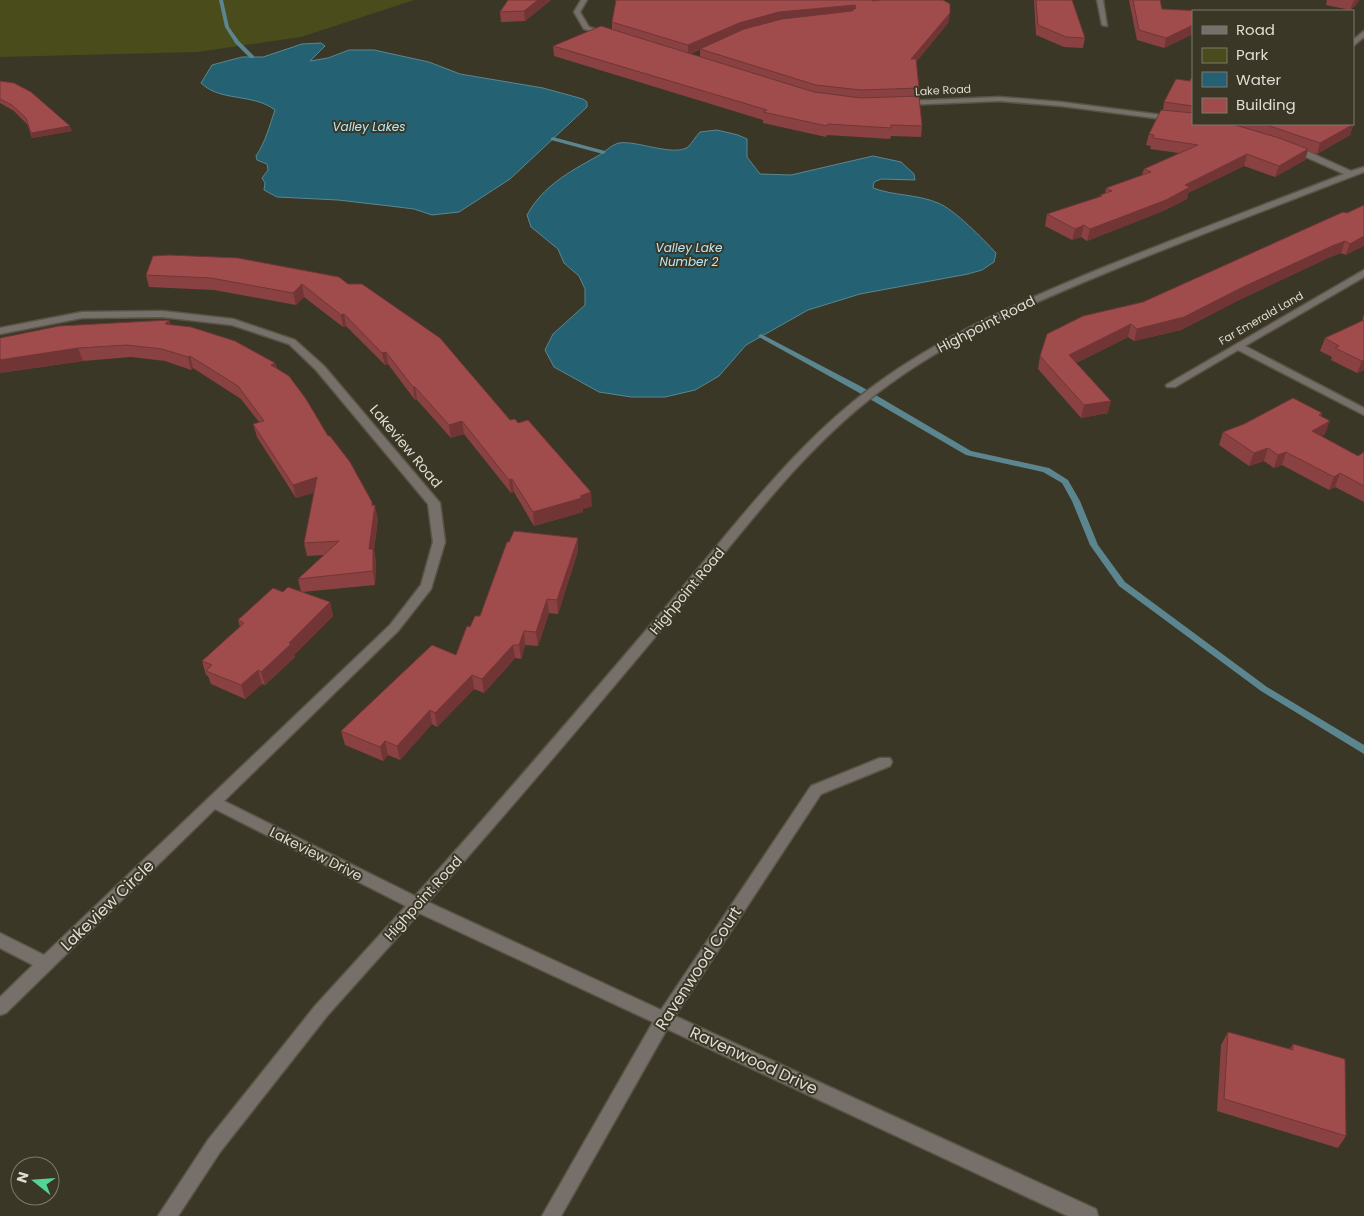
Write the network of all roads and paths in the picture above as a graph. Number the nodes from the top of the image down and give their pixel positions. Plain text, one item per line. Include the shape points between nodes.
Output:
1 (584, 0) edge
2 (1100, 0) edge
3 (1105, 25) dead end
4 (1364, 33) edge
5 (614, 37) edge
6 (1354, 43) edge
7 (899, 104) edge
8 (1192, 121) edge
9 (1282, 145) edge
10 (1364, 169) edge
11 (1351, 174) junction
12 (1364, 273) edge
13 (0, 332) edge
14 (1238, 346) junction
15 (1171, 385) dead end
16 (1364, 412) edge
17 (885, 762) dead end
18 (214, 802) junction
19 (418, 905) junction
20 (0, 940) edge
21 (46, 964) junction
22 (0, 1008) edge
23 (664, 1019) junction
24 (166, 1216) edge
25 (551, 1216) edge
26 (1089, 1216) edge

1 - 5 street via 577,12 586,28
2 - 3 street
4 - 6 street
7 - 8 street, Lake Road via 999,99
9 - 11 street
10 - 11 street, Highpoint Road
11 - 19 street, Highpoint Road via 1018,305 951,339 887,380 836,422 792,466
12 - 14 street, Far Emerald Land
13 - 18 street, Lakeview Road via 82,316 162,314 233,322 292,342 320,368 434,503 439,542 427,586 394,628
14 - 15 street, Far Emerald Land
14 - 16 street
17 - 23 street, Ravenwood Court via 816,790
18 - 19 street, Lakeview Drive
18 - 21 street, Lakeview Circle
19 - 23 street, Ravenwood Drive
19 - 24 street, Highpoint Road via 321,1011 214,1146
20 - 21 street
21 - 22 street, Lakeview Circle
23 - 25 street, Ravenwood Court
23 - 26 street, Ravenwood Drive

